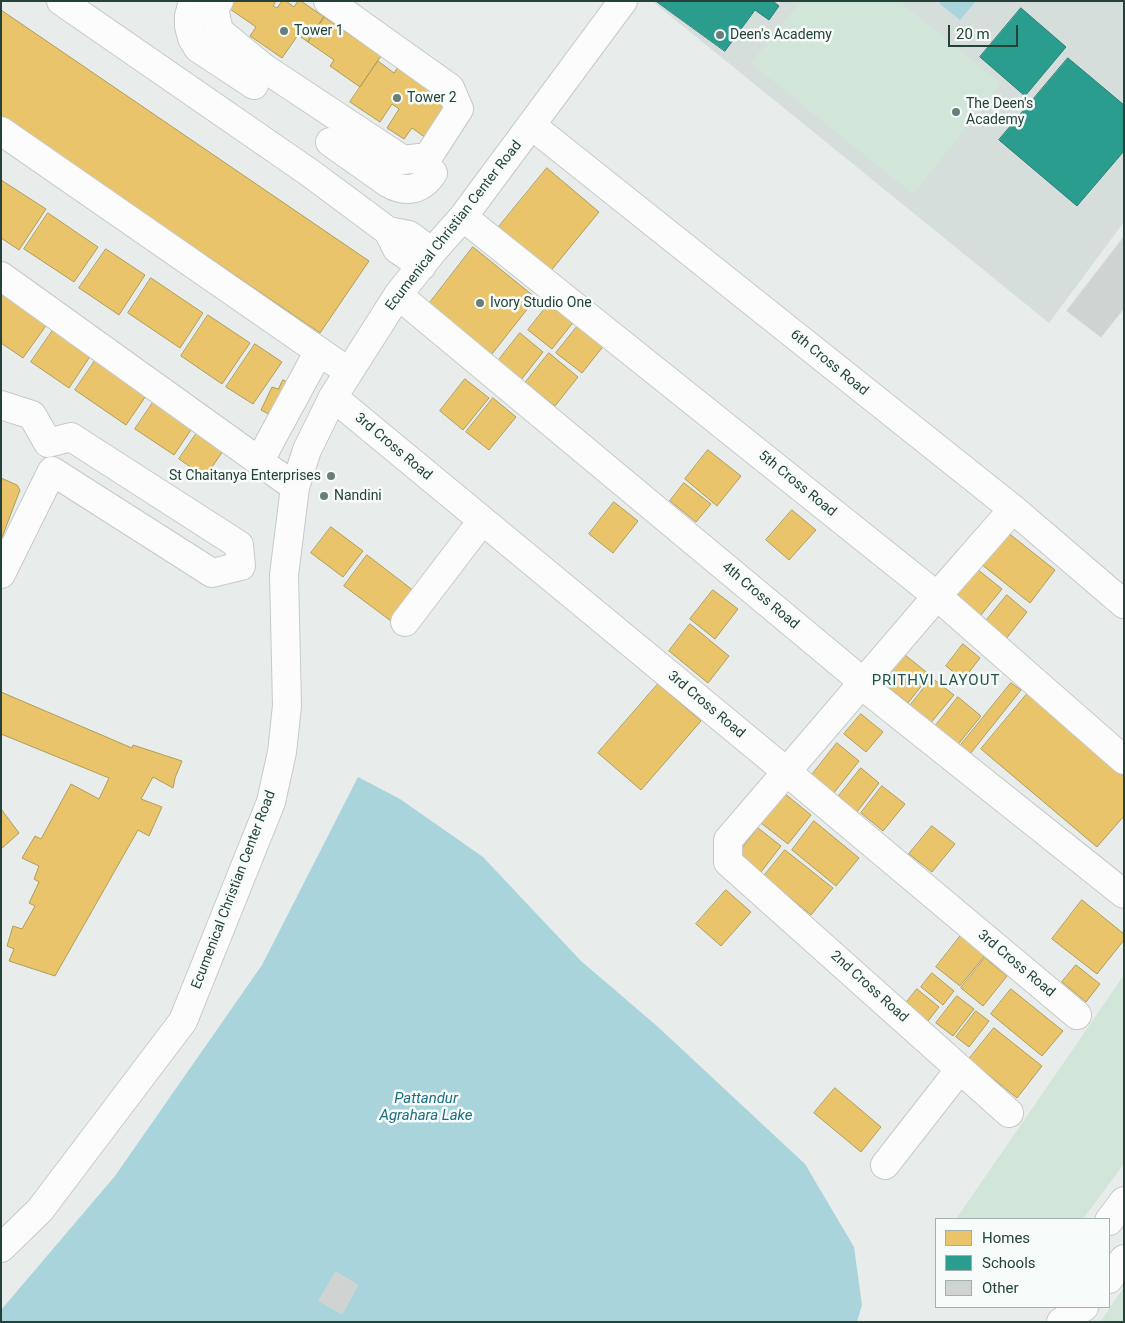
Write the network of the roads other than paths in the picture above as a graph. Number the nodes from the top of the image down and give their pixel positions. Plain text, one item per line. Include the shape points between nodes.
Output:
1 (61, 1) edge
2 (193, 1) edge
3 (219, 1) edge
4 (328, 1) edge
5 (623, 1) edge
6 (259, 76) junction
7 (231, 119) junction
8 (531, 126) junction
9 (1, 131) edge
10 (338, 132) junction
11 (433, 173) dead end
12 (310, 174) junction
13 (463, 217) junction
14 (427, 259) junction
15 (1, 276) edge
16 (398, 295) junction
17 (319, 351) junction
18 (349, 372) junction
19 (333, 397) junction
20 (1, 405) edge
21 (260, 460) junction
22 (295, 487) junction
23 (1014, 510) junction
24 (482, 521) junction
25 (1, 574) edge
26 (937, 596) junction
27 (1124, 604) edge
28 (404, 622) dead end
29 (863, 682) junction
30 (1124, 760) edge
31 (787, 772) junction
32 (1124, 894) edge
33 (1076, 1015) dead end
34 (960, 1069) junction
35 (1009, 1113) dead end
36 (885, 1165) dead end
37 (1124, 1201) edge
38 (1110, 1220) edge
39 (1, 1248) edge
40 (1124, 1259) edge
41 (1110, 1278) edge
42 (1058, 1308) edge
43 (1082, 1308) edge
44 (1055, 1322) edge
45 (1061, 1322) edge

1 - 7 street
2 - 6 street via 189,26 198,48
3 - 6 street via 214,9 219,31
4 - 10 street via 450,88 459,109 428,157 403,160
5 - 8 street, Ecumenical Christian Center Road
6 - 7 street
6 - 10 street
7 - 12 street
8 - 13 street, Ecumenical Christian Center Road
8 - 23 street, 6th Cross Road
9 - 17 street
10 - 11 street via 388,183 397,188 417,187
10 - 12 street
12 - 14 street via 388,231 397,249
13 - 14 street, Ecumenical Christian Center Road
13 - 26 street, 5th Cross Road
14 - 16 street, Ecumenical Christian Center Road
15 - 21 street
16 - 18 street, Ecumenical Christian Center Road
16 - 29 street, 4th Cross Road
17 - 18 street
17 - 21 street
18 - 19 street, Ecumenical Christian Center Road
19 - 22 street, Ecumenical Christian Center Road via 307,450
19 - 24 street, 3rd Cross Road
20 - 25 street via 32,415 48,443 72,437 239,545 241,566 212,573 52,471
21 - 22 street
22 - 39 street, Ecumenical Christian Center Road via 284,575 287,706 282,752 271,802 184,1021 40,1210
23 - 26 street
23 - 27 street, 6th Cross Road
24 - 28 street
24 - 31 street, 3rd Cross Road
26 - 29 street
26 - 30 street, 5th Cross Road
29 - 31 street
29 - 32 street, 4th Cross Road via 868,690
31 - 33 street, 3rd Cross Road
31 - 34 street, 2nd Cross Road via 728,840 728,862
34 - 35 street, 2nd Cross Road
34 - 36 street
37 - 38 street
40 - 41 street
42 - 44 street
43 - 45 street

